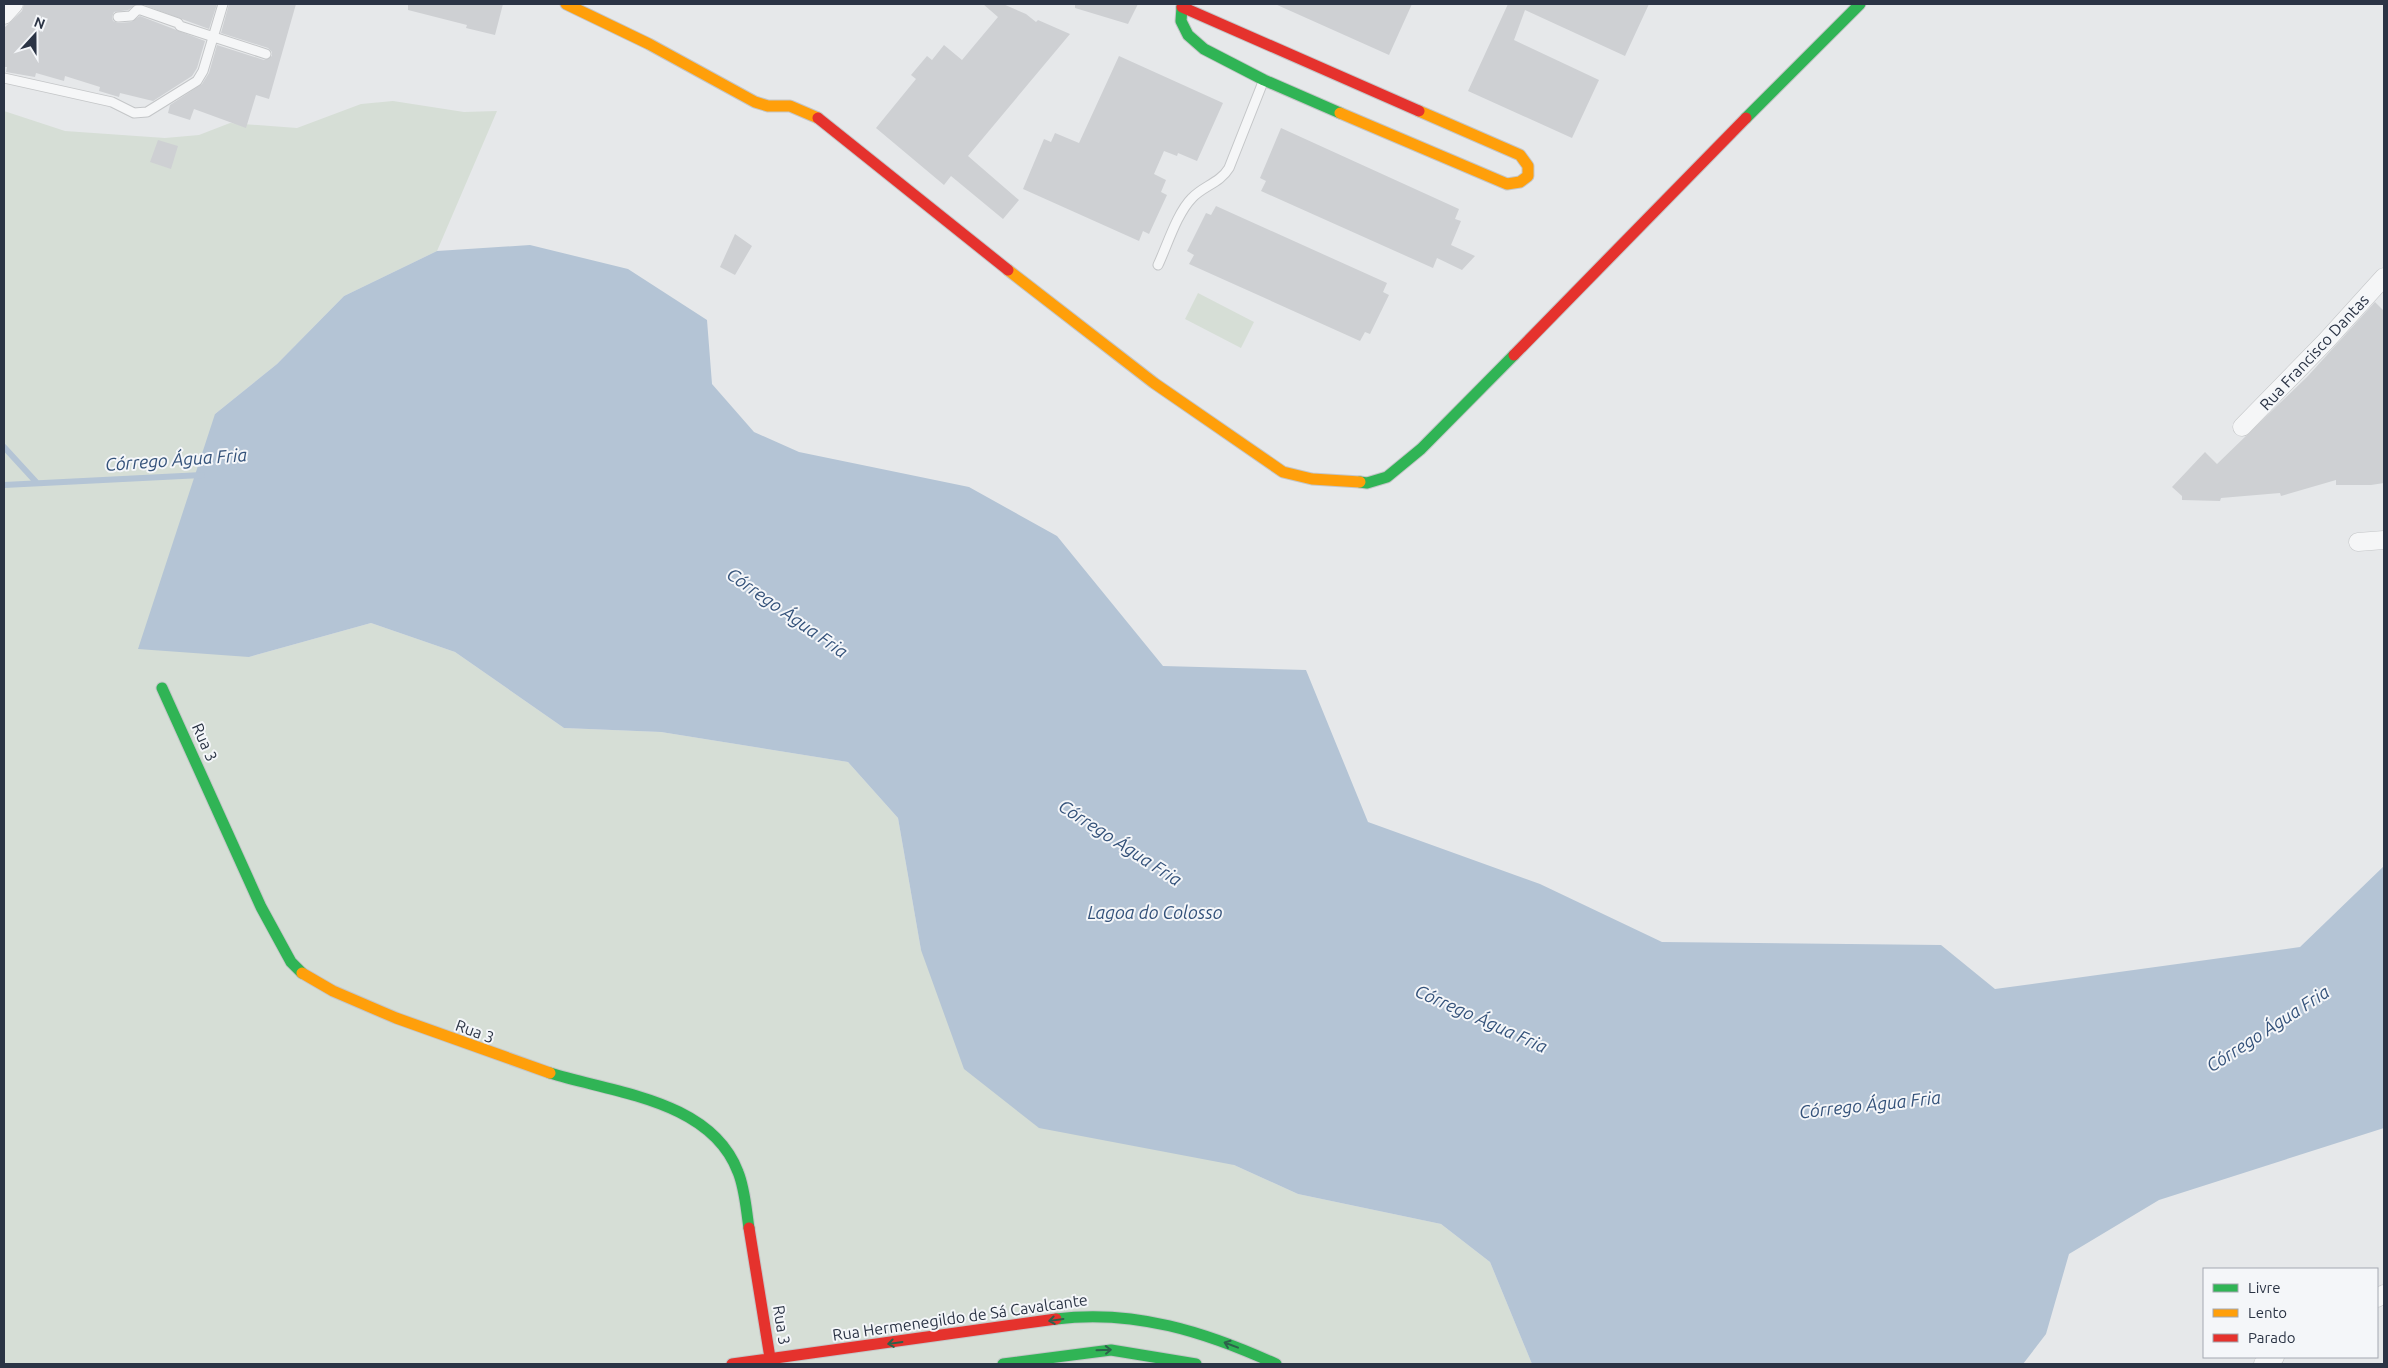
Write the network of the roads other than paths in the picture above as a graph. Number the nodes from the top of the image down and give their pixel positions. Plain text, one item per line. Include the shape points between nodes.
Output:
1 (14, 4) edge
2 (223, 4) edge
3 (566, 4) edge
4 (1860, 4) edge
5 (1184, 5) edge
6 (4, 15) edge
7 (118, 17) dead end
8 (214, 37) junction
9 (266, 54) dead end
10 (4, 78) edge
11 (1264, 80) junction
12 (1158, 266) dead end
13 (2384, 277) edge
14 (2242, 427) dead end
15 (2384, 540) edge
16 (2358, 542) dead end
17 (162, 688) dead end
18 (771, 1361) edge
19 (732, 1364) edge
20 (1003, 1364) edge
21 (1196, 1364) edge
22 (1276, 1364) edge

1 - 6 street
2 - 8 lane
3 - 4 street via 649,44 755,102 790,106 820,119 1154,384 1283,472 1367,483 1387,477 1422,449
5 - 11 street via 1181,22 1188,34 1204,49
5 - 11 street via 1520,155 1528,161 1530,170 1518,185 1507,184
7 - 8 lane via 131,16 141,10
8 - 9 lane
8 - 10 lane via 204,71 197,81 147,112 134,113 112,102
11 - 12 lane via 1229,168 1223,177 1192,197
13 - 14 street, Rua Francisco Dantas
15 - 16 street
17 - 18 street, Rua 3 via 262,907 298,970 364,1005 478,1051 695,1120 725,1146 741,1180
18 - 19 street, Rua Hermenegildo de Sá Cavalcante
22 -> 18 street, Rua Hermenegildo de Sá Cavalcante via 1212,1338 1174,1327 1101,1315
20 -> 21 street via 1111,1350

